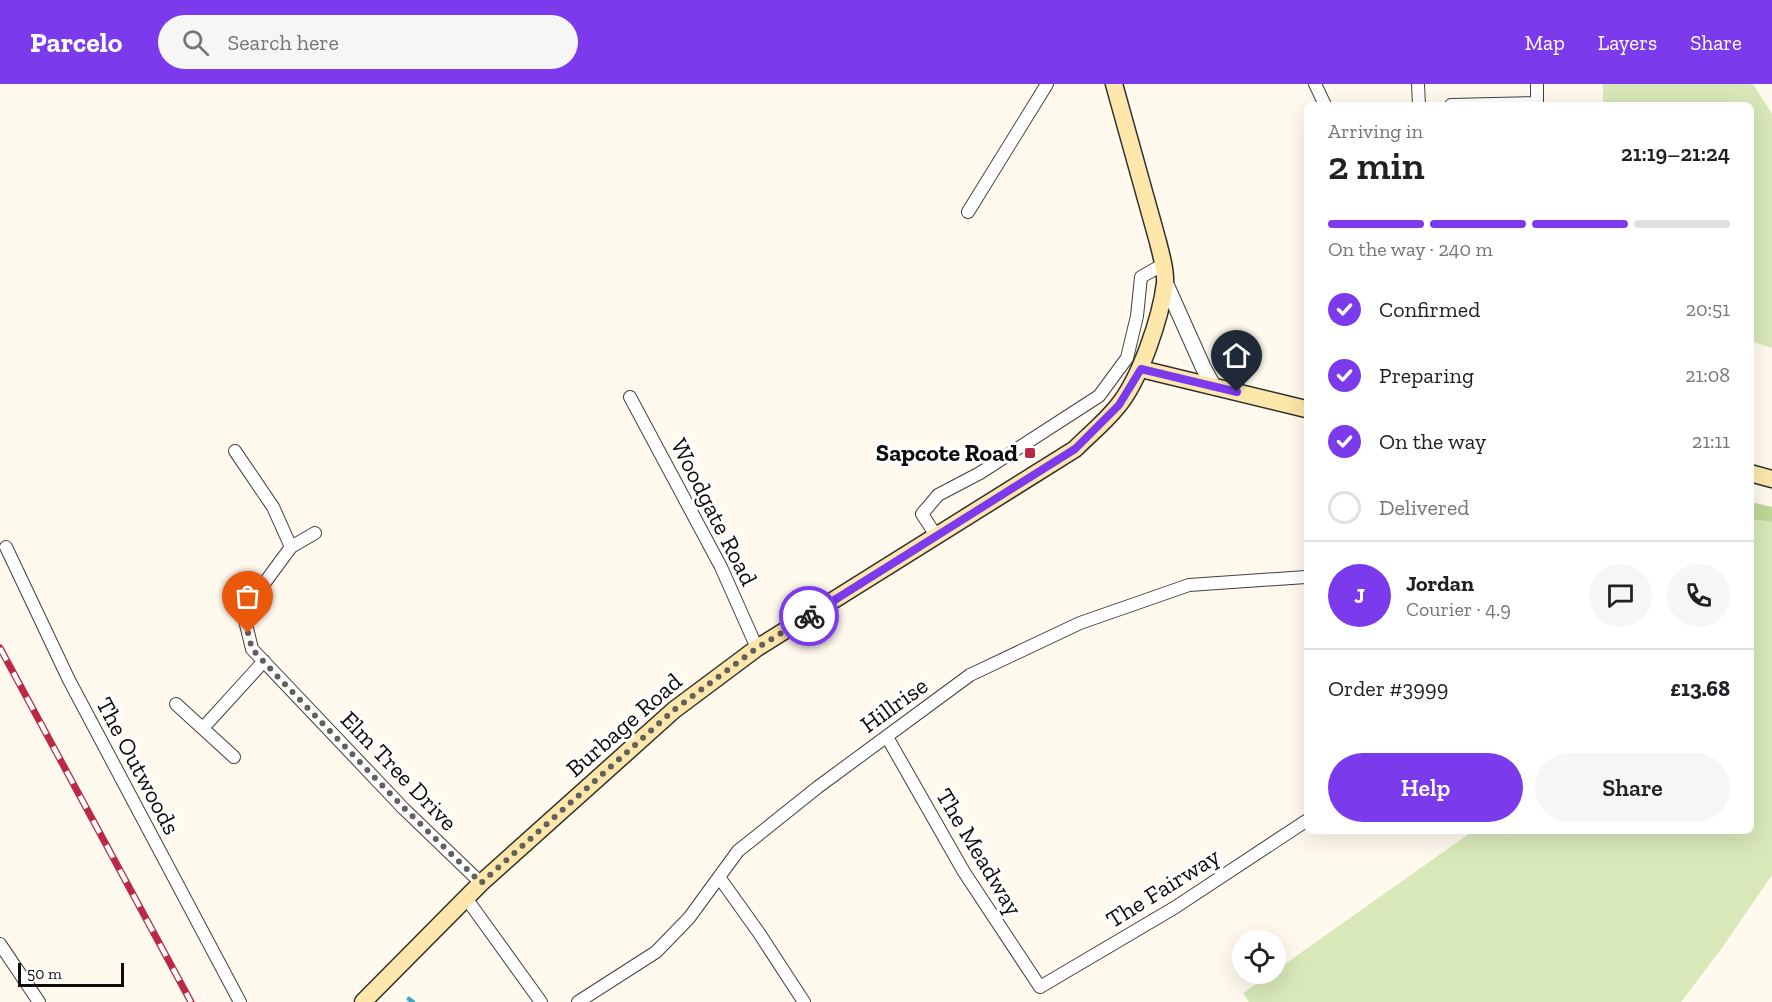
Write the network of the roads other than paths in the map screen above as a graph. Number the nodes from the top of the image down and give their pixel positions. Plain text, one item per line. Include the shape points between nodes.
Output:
1 (1047, 84) edge
2 (1114, 84) edge
3 (1315, 84) edge
4 (1418, 84) edge
5 (1537, 84) edge
6 (1324, 102) edge
7 (1419, 102) edge
8 (1536, 102) edge
9 (968, 213) dead end
10 (1164, 264) junction
11 (1165, 282) junction
12 (1141, 369) junction
13 (1214, 387) junction
14 (630, 397) dead end
15 (1304, 410) edge
16 (235, 451) dead end
17 (1754, 474) edge
18 (1772, 479) edge
19 (315, 533) dead end
20 (937, 537) junction
21 (6, 547) dead end
22 (291, 547) junction
23 (1304, 577) edge
24 (757, 648) junction
25 (264, 661) junction
26 (176, 704) dead end
27 (203, 728) junction
28 (886, 737) junction
29 (234, 757) dead end
30 (1304, 822) edge
31 (718, 877) junction
32 (481, 883) junction
33 (466, 898) junction
34 (1, 947) edge
35 (1040, 987) joint
36 (39, 1002) edge
37 (240, 1002) edge
38 (363, 1002) edge
39 (541, 1002) edge
40 (578, 1002) edge
41 (804, 1002) edge

1 - 9 street
2 - 10 main road
3 - 6 street
4 - 7 street
5 - 8 street
10 - 11 main road
10 - 20 street via 1141,277 1127,358 1099,396 980,473 938,495 922,514
11 - 12 main road
11 - 13 street
12 - 13 main road
12 - 20 main road, Burbage Road via 1119,405 1075,449
13 - 15 main road
14 - 24 street, Woodgate Road via 721,567
16 - 22 street via 273,507
17 - 18 main road
19 - 22 street
20 - 24 main road, Burbage Road
21 - 37 street, The Outwoods via 69,680
22 - 25 street, Elm Tree Drive via 244,616 252,649
23 - 28 street, Hillrise via 1188,585 1080,623 970,675
24 - 32 main road, Burbage Road via 674,710
25 - 27 street
25 - 32 street, Elm Tree Drive
26 - 27 street
27 - 29 street
28 - 31 street, Hillrise via 738,851
28 - 35 street, The Meadway via 964,872
30 - 35 street, The Fairway via 1174,908
31 - 40 street, Hillrise via 689,918 656,952
31 - 41 street
32 - 33 main road, Burbage Road
33 - 38 main road, Burbage Road
33 - 39 street
34 - 36 street

